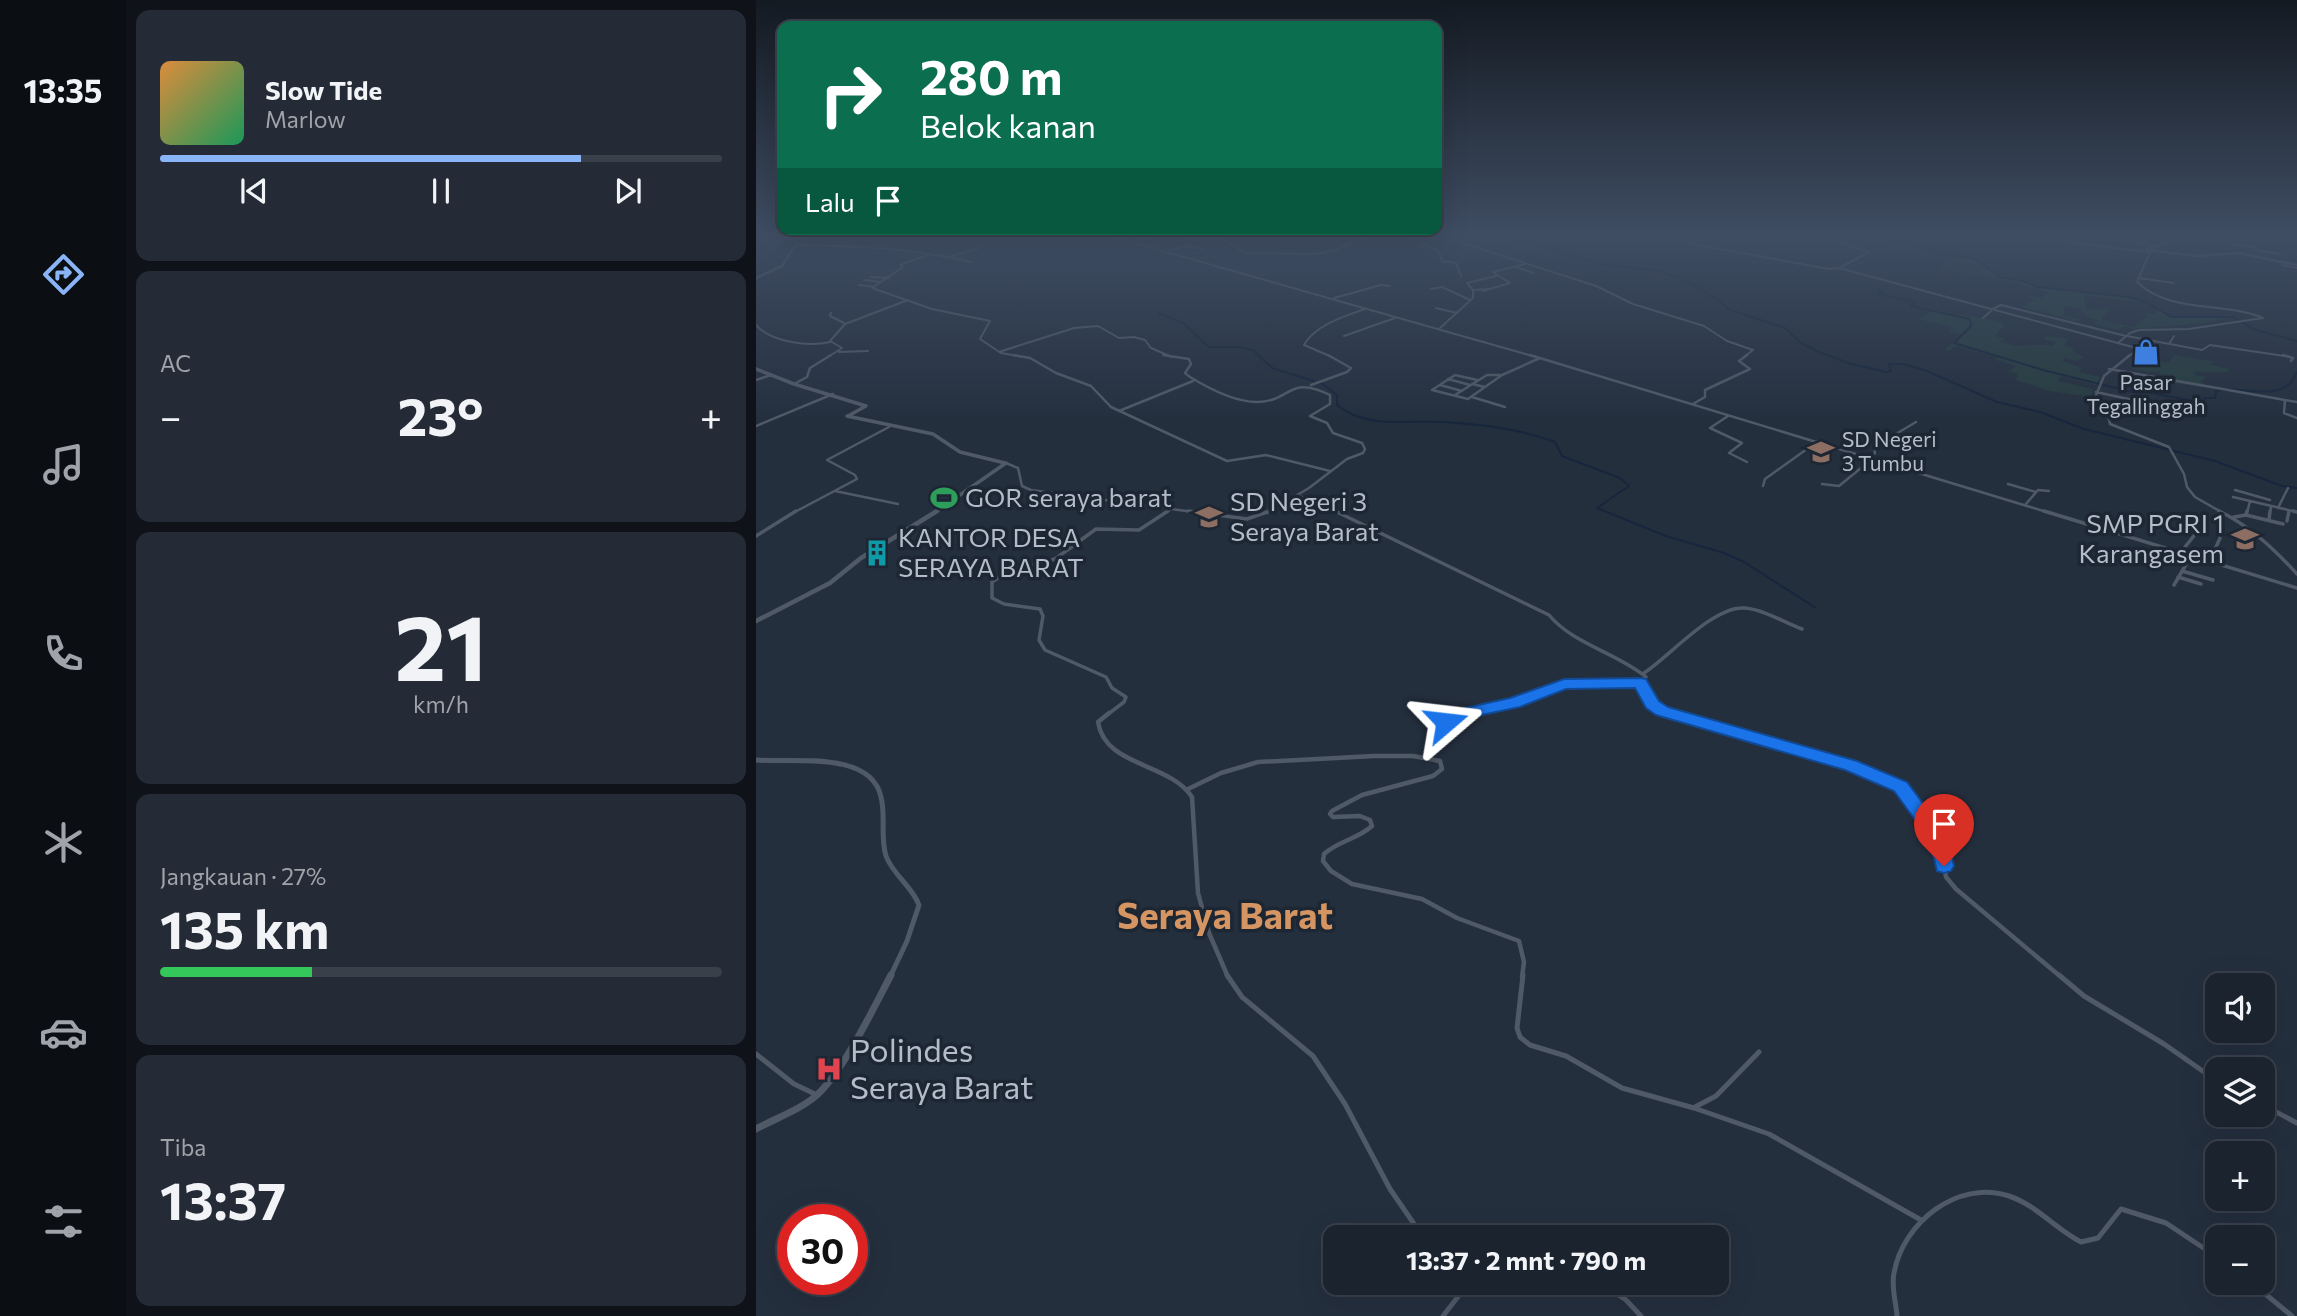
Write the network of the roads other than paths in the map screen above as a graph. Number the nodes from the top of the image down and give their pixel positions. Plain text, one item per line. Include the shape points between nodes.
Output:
1 (901, 297) edge
2 (1465, 297) edge
3 (1619, 297) edge
4 (1946, 297) edge
5 (2167, 297) edge
6 (1333, 298) edge
7 (910, 300) junction
8 (1471, 300) joint
9 (1367, 308) junction
10 (1436, 308) dead end
11 (1993, 310) junction
12 (831, 313) dead end
13 (1457, 313) junction
14 (1397, 317) junction
15 (1983, 318) dead end
16 (2068, 323) junction
17 (845, 324) junction
18 (756, 325) edge
19 (2059, 328) junction
20 (1438, 329) junction
21 (1344, 336) dead end
22 (2127, 336) junction
23 (2174, 336) dead end
24 (830, 342) junction
25 (2119, 343) junction
26 (2169, 344) junction
27 (868, 351) dead end
28 (837, 352) junction
29 (999, 352) junction
30 (1540, 358) junction
31 (2291, 361) dead end
32 (756, 369) edge
33 (2109, 369) junction
34 (771, 375) junction
35 (1502, 375) junction
36 (1448, 379) junction
37 (756, 380) edge
38 (1477, 380) junction
39 (1193, 381) junction
40 (794, 384) junction
41 (1440, 384) junction
42 (1471, 384) junction
43 (1309, 386) junction
44 (1485, 387) junction
45 (1462, 391) junction
46 (2095, 392) junction
47 (833, 394) junction
48 (1453, 396) junction
49 (1472, 397) junction
50 (2286, 400) junction
51 (2138, 401) dead end
52 (2297, 402) edge
53 (1693, 404) junction
54 (1505, 407) dead end
55 (1119, 411) junction
56 (1729, 415) junction
57 (2297, 418) edge
58 (1916, 422) dead end
59 (756, 426) edge
60 (889, 427) junction
61 (1818, 442) junction
62 (1872, 457) junction
63 (1747, 462) dead end
64 (1006, 463) junction
65 (1330, 471) junction
66 (1822, 484) dead end
67 (2008, 484) dead end
68 (1763, 486) dead end
69 (2288, 488) dead end
70 (833, 491) junction
71 (2049, 491) dead end
72 (2036, 492) junction
73 (1296, 494) junction
74 (2250, 501) junction
75 (2270, 502) junction
76 (898, 503) dead end
77 (2025, 504) junction
78 (2278, 508) junction
79 (1171, 509) junction
80 (2289, 510) junction
81 (2297, 512) edge
82 (2246, 515) junction
83 (2235, 517) junction
84 (2269, 520) junction
85 (2197, 532) dead end
86 (756, 536) edge
87 (2220, 538) dead end
88 (2180, 552) junction
89 (2191, 556) junction
90 (2210, 561) junction
91 (2182, 571) junction
92 (2297, 574) edge
93 (2178, 577) junction
94 (2213, 580) dead end
95 (2174, 584) dead end
96 (2201, 584) dead end
97 (2297, 588) edge
98 (756, 621) edge
99 (1802, 629) dead end
100 (1644, 673) junction
101 (1640, 683) junction
102 (1426, 758) junction
103 (756, 760) edge
104 (1188, 789) junction
105 (1759, 1052) dead end
106 (756, 1054) edge
107 (2205, 1073) edge
108 (817, 1095) junction
109 (1694, 1108) junction
110 (2275, 1111) edge
111 (2297, 1123) edge
112 (756, 1129) edge
113 (1921, 1220) junction
114 (1415, 1225) edge
115 (2205, 1249) edge
116 (1456, 1295) edge
117 (1619, 1295) edge
118 (2267, 1295) edge
119 (1443, 1316) edge
120 (1641, 1316) edge
121 (1897, 1316) edge
122 (2292, 1316) edge

1 - 7 street
2 - 8 street
3 - 53 street via 1704,326 1753,350 1739,361 1750,369 1705,390 1704,397
4 - 11 street
5 - 22 street via 2206,309 2263,317 2189,329 2144,329
6 - 9 street
7 - 17 street
7 - 29 street via 990,321 980,338
8 - 13 street
9 - 14 street
9 - 43 street via 1304,341 1351,368
10 - 13 street
11 - 15 street
11 - 16 street via 2001,305
11 - 19 street
12 - 17 street
13 - 20 street
14 - 20 street
14 - 21 street
16 - 19 street
16 - 22 street
17 - 24 street
18 - 24 street via 765,335 816,345
19 - 25 street
20 - 30 street
22 - 25 street
22 - 26 street
23 - 26 street
24 - 28 street via 842,347
25 - 33 street via 2140,349
26 - 31 street via 2290,356
27 - 28 street
28 - 40 street
29 - 39 street via 1074,328 1098,326 1119,338 1149,342 1165,356 1189,359 1185,373
29 - 55 street via 1030,358 1091,386 1107,405
30 - 35 street
30 - 53 street
32 - 34 street
33 - 46 street
33 - 50 street
34 - 37 street
34 - 40 street
35 - 38 street via 1489,374
35 - 44 street
36 - 38 street via 1458,375
36 - 41 street
36 - 42 street
38 - 42 street
39 - 43 street via 1258,402 1301,384
39 - 55 street
40 - 47 street
41 - 45 street
41 - 48 street via 1432,390
42 - 44 street
42 - 45 street
43 - 65 street via 1331,397 1329,404 1310,416 1328,424 1333,433 1365,447 1363,453 1350,455
44 - 49 street
45 - 48 street
46 - 51 street
46 - 83 street via 2094,400 2113,426 2162,443 2171,450 2195,497
47 - 59 street
47 - 60 street via 867,407 847,416
48 - 49 street
49 - 54 street
50 - 52 street
50 - 57 street via 2284,413
53 - 56 street
55 - 65 street via 1227,461 1266,454
56 - 61 street
56 - 63 street via 1710,429 1742,443 1729,453
58 - 62 street via 1874,447
60 - 64 street via 933,434 960,452
60 - 70 street via 827,460 858,476
61 - 62 street
61 - 68 street via 1765,479
62 - 66 street via 1839,486
62 - 77 street
64 - 79 street via 1020,470 1022,486 1028,489
64 - 98 street via 830,583
65 - 73 street
67 - 72 street
69 - 78 street
70 - 76 street
70 - 86 street
71 - 72 street
72 - 77 street
73 - 79 street via 1251,519
73 - 100 street via 1534,607 1559,627
74 - 75 street
74 - 75 street via 2233,494
74 - 82 street
75 - 78 street
75 - 84 street
77 - 88 street
78 - 80 street
79 - 104 street via 1141,529 1099,528 1052,560 1006,571 992,582 991,596 999,603 1040,609 1039,640 1045,650 1106,677 1112,688 1125,696 1124,702 1098,722 1099,734 1108,746
80 - 81 street
80 - 84 street via 2285,522
82 - 83 street
82 - 84 street
83 - 92 street
85 - 88 street
87 - 90 street
88 - 89 street
89 - 90 street
89 - 91 street
90 - 97 street
91 - 93 street
91 - 94 street
93 - 95 street
93 - 96 street
99 - 100 street via 1757,611 1734,608
100 - 101 street
101 - 102 street via 1564,684 1502,707 1457,716 1439,728
101 - 107 street via 1652,705 1662,711 1851,766 1901,787 1939,837 1952,885 2084,996
102 - 104 street via 1374,755 1258,762
102 - 109 street via 1442,764 1442,769 1433,776 1362,794 1332,811 1333,817 1365,817 1372,826 1328,849 1322,856 1324,864 1354,885 1420,899 1462,921 1515,939 1524,962 1517,1012 1520,1037 1530,1045 1566,1056 1622,1088
103 - 108 street via 836,764 870,776 884,808 886,857 918,903 906,941 870,1013
104 - 114 street via 1194,806 1196,887 1228,977 1238,992 1313,1057
105 - 109 street via 1727,1086
106 - 108 street via 794,1084
108 - 112 street
109 - 113 street via 1769,1134
110 - 111 street
113 - 115 street via 1951,1199 1997,1192 2019,1200 2081,1242 2098,1238 2121,1209 2166,1223
113 - 121 street via 1894,1272
116 - 119 street
117 - 120 street
118 - 122 street

